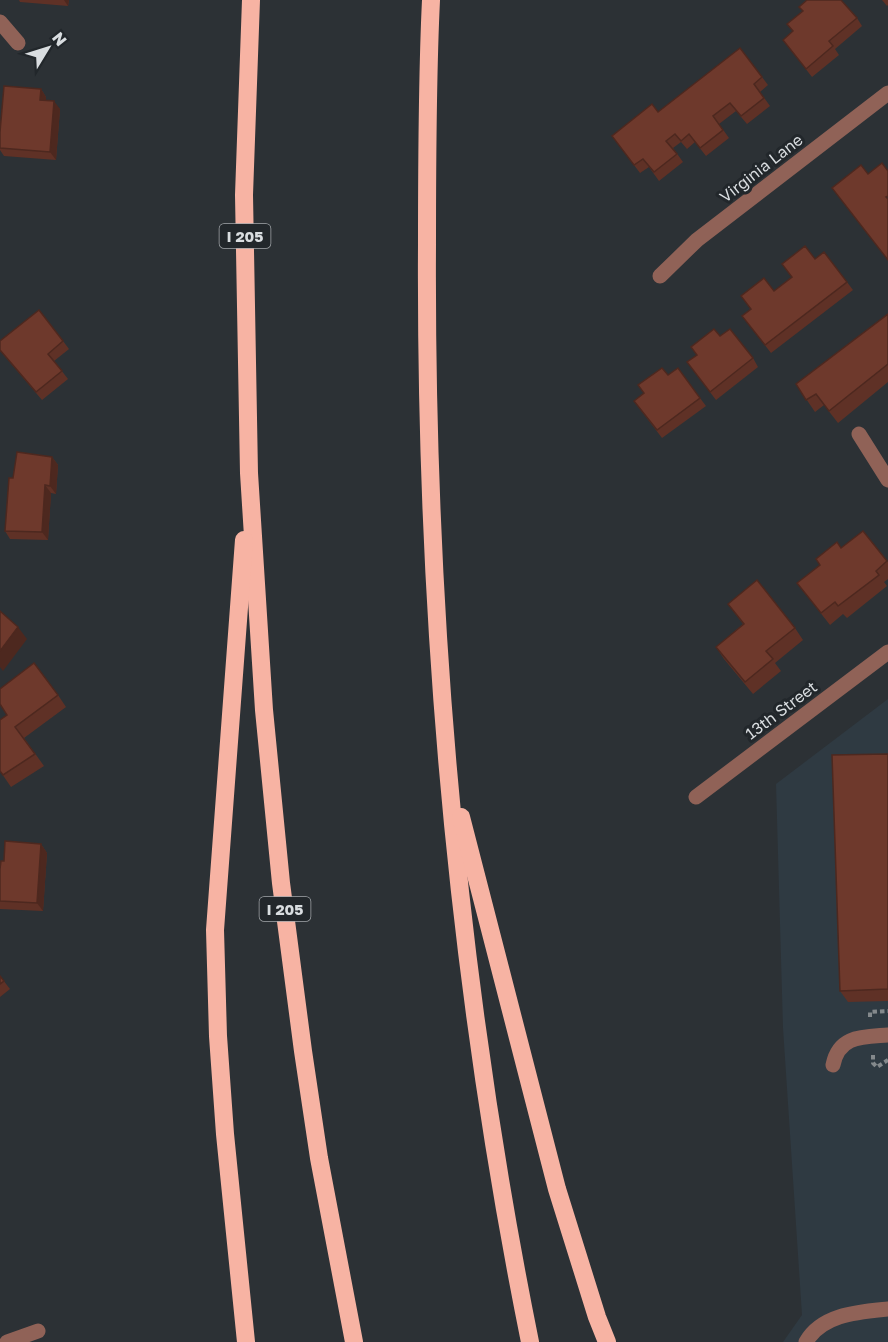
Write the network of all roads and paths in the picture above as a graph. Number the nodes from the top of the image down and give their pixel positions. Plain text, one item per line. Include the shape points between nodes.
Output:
1 (251, 0) edge
2 (431, 0) edge
3 (0, 22) edge
4 (18, 43) dead end
5 (885, 102) edge
6 (660, 276) dead end
7 (859, 434) dead end
8 (249, 473) junction
9 (888, 480) edge
10 (888, 652) edge
11 (446, 757) junction
12 (696, 796) dead end
13 (888, 1011) edge
14 (870, 1012) dead end
15 (888, 1035) edge
16 (864, 1060) dead end
17 (888, 1060) edge
18 (833, 1065) dead end
19 (888, 1309) edge
20 (38, 1331) dead end
21 (7, 1342) edge
22 (246, 1342) edge
23 (354, 1342) edge
24 (530, 1342) edge
25 (607, 1342) edge
26 (806, 1342) edge

1 - 8 highway, I 205 via 244,195
2 - 11 highway via 426,329 431,527
3 - 4 street
5 - 6 street, Virginia Lane via 698,240
7 - 9 street
8 - 22 highway via 215,930 225,1134
8 - 23 highway, I 205 via 264,710 281,882 319,1158
10 - 12 street, 13th Street
11 - 24 highway via 481,1065
11 - 25 highway via 556,1189
13 - 14 path
15 - 18 street via 854,1038 835,1054
16 - 17 path via 873,1055 877,1067
19 - 26 street via 854,1312 832,1319
20 - 21 street

